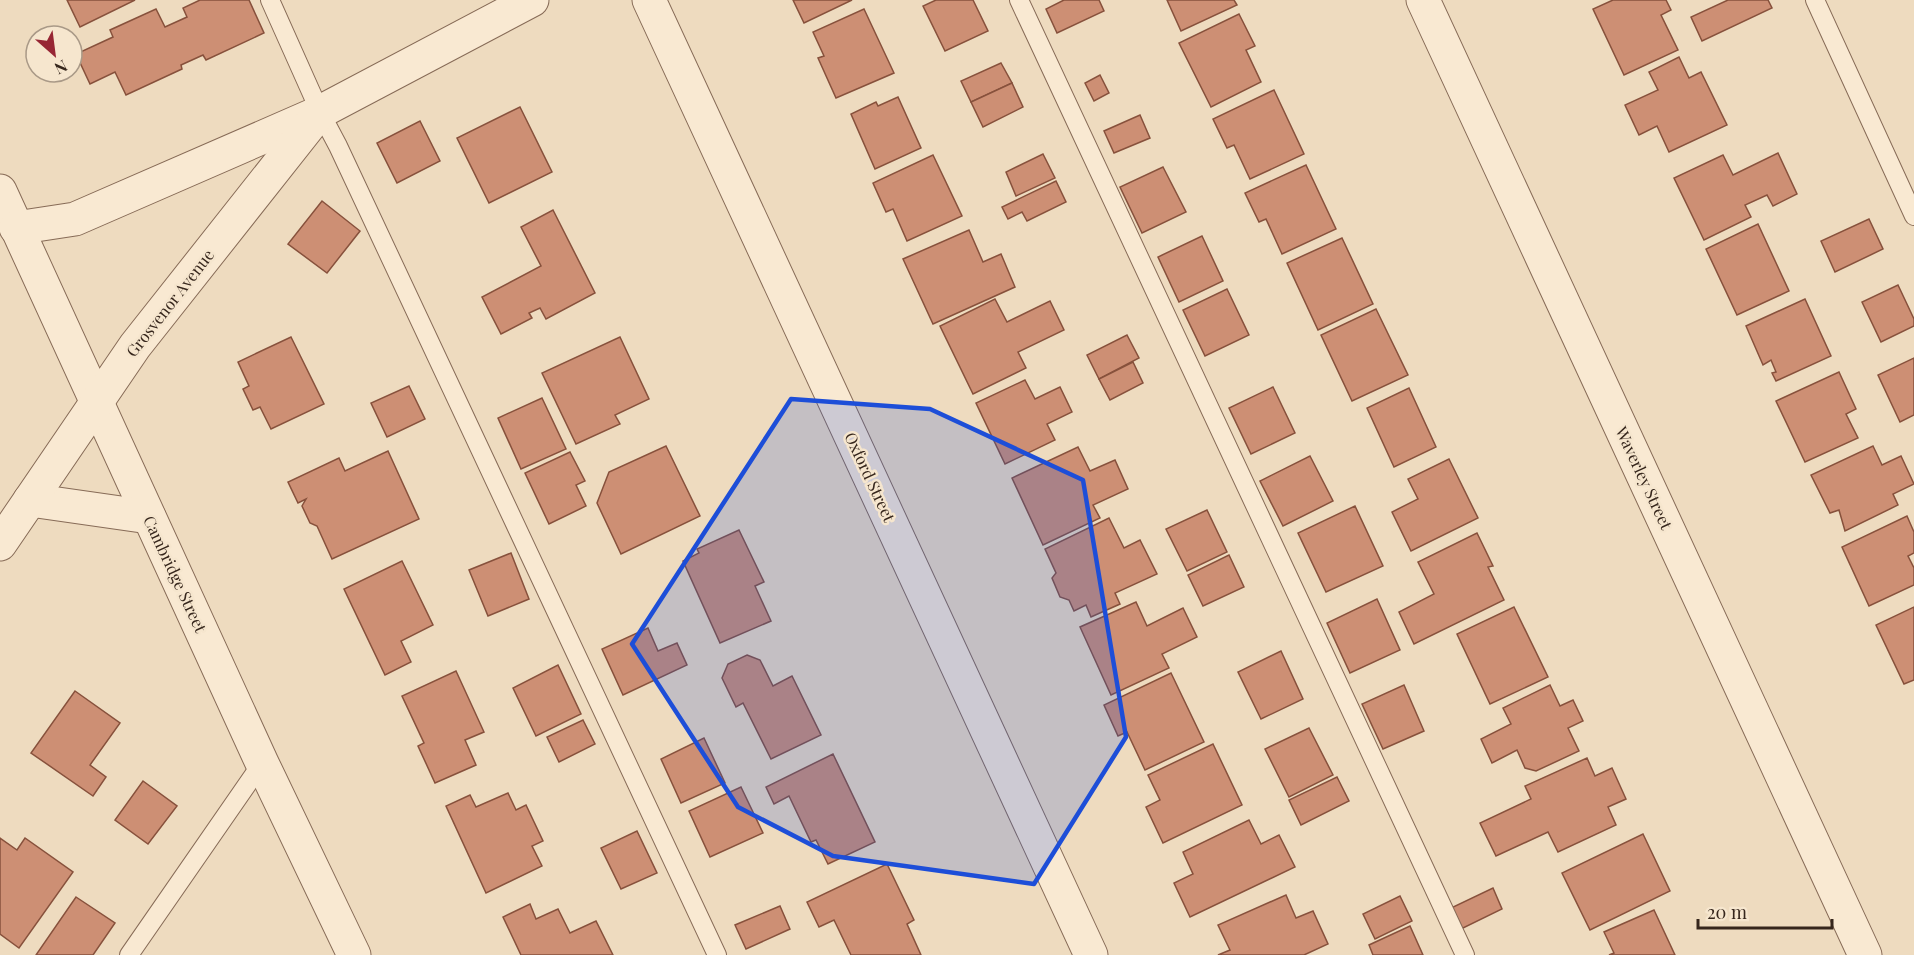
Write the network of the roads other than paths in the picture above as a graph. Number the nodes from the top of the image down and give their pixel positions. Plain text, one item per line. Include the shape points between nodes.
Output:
1 (270, 0) edge
2 (532, 0) edge
3 (649, 0) edge
4 (1019, 0) edge
5 (1423, 0) edge
6 (1815, 0) edge
7 (320, 112) junction
8 (0, 191) edge
9 (1914, 216) edge
10 (16, 228) junction
11 (96, 401) junction
12 (30, 500) junction
13 (149, 518) junction
14 (0, 544) edge
15 (262, 763) junction
16 (129, 955) edge
17 (354, 955) edge
18 (717, 955) edge
19 (1091, 955) edge
20 (1465, 955) edge
21 (1865, 955) edge

1 - 7 lane
2 - 7 street, Grosvenor Avenue
3 - 19 street, Oxford Street
4 - 20 lane
5 - 21 street, Waverley Street
6 - 9 lane
7 - 10 street, Grosvenor Avenue via 75,219
7 - 11 street, Grosvenor Avenue
7 - 18 lane
8 - 10 street, Cambridge Street
10 - 11 street, Cambridge Street
11 - 12 street, Grosvenor Avenue
11 - 13 street, Cambridge Street
12 - 13 street
12 - 14 street, Grosvenor Avenue
13 - 15 street, Cambridge Street
15 - 16 lane
15 - 17 street, Cambridge Street

